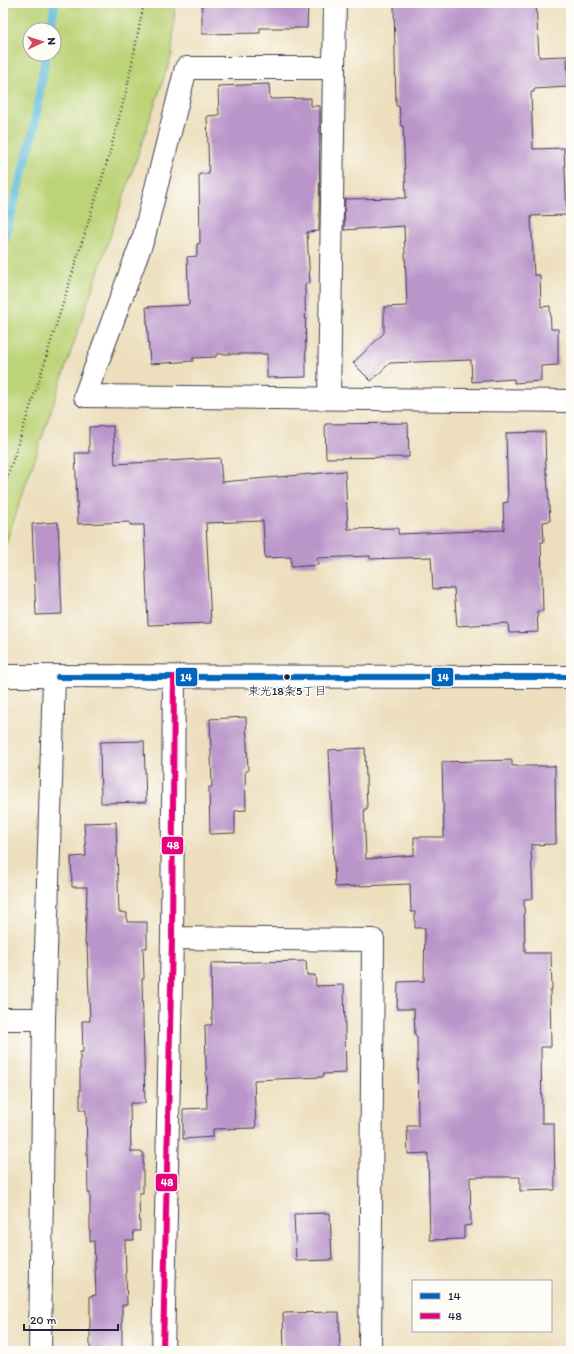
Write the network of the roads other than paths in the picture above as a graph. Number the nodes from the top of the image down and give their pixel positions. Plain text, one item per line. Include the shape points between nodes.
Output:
1 (335, 3) edge
2 (334, 68) junction
3 (329, 398) junction
4 (571, 401) edge
5 (3, 676) edge
6 (54, 677) junction
7 (174, 677) junction
8 (571, 677) edge
9 (172, 938) junction
10 (3, 1019) edge
11 (44, 1019) junction
12 (40, 1351) edge
13 (163, 1351) edge
14 (370, 1351) edge

1 - 2 street
2 - 3 street
2 - 3 street via 186,68 144,236 85,396
3 - 4 street
5 - 6 street
6 - 7 street
6 - 11 street
7 - 8 street
7 - 9 street
9 - 13 street
9 - 14 street via 374,940
10 - 11 street
11 - 12 street

